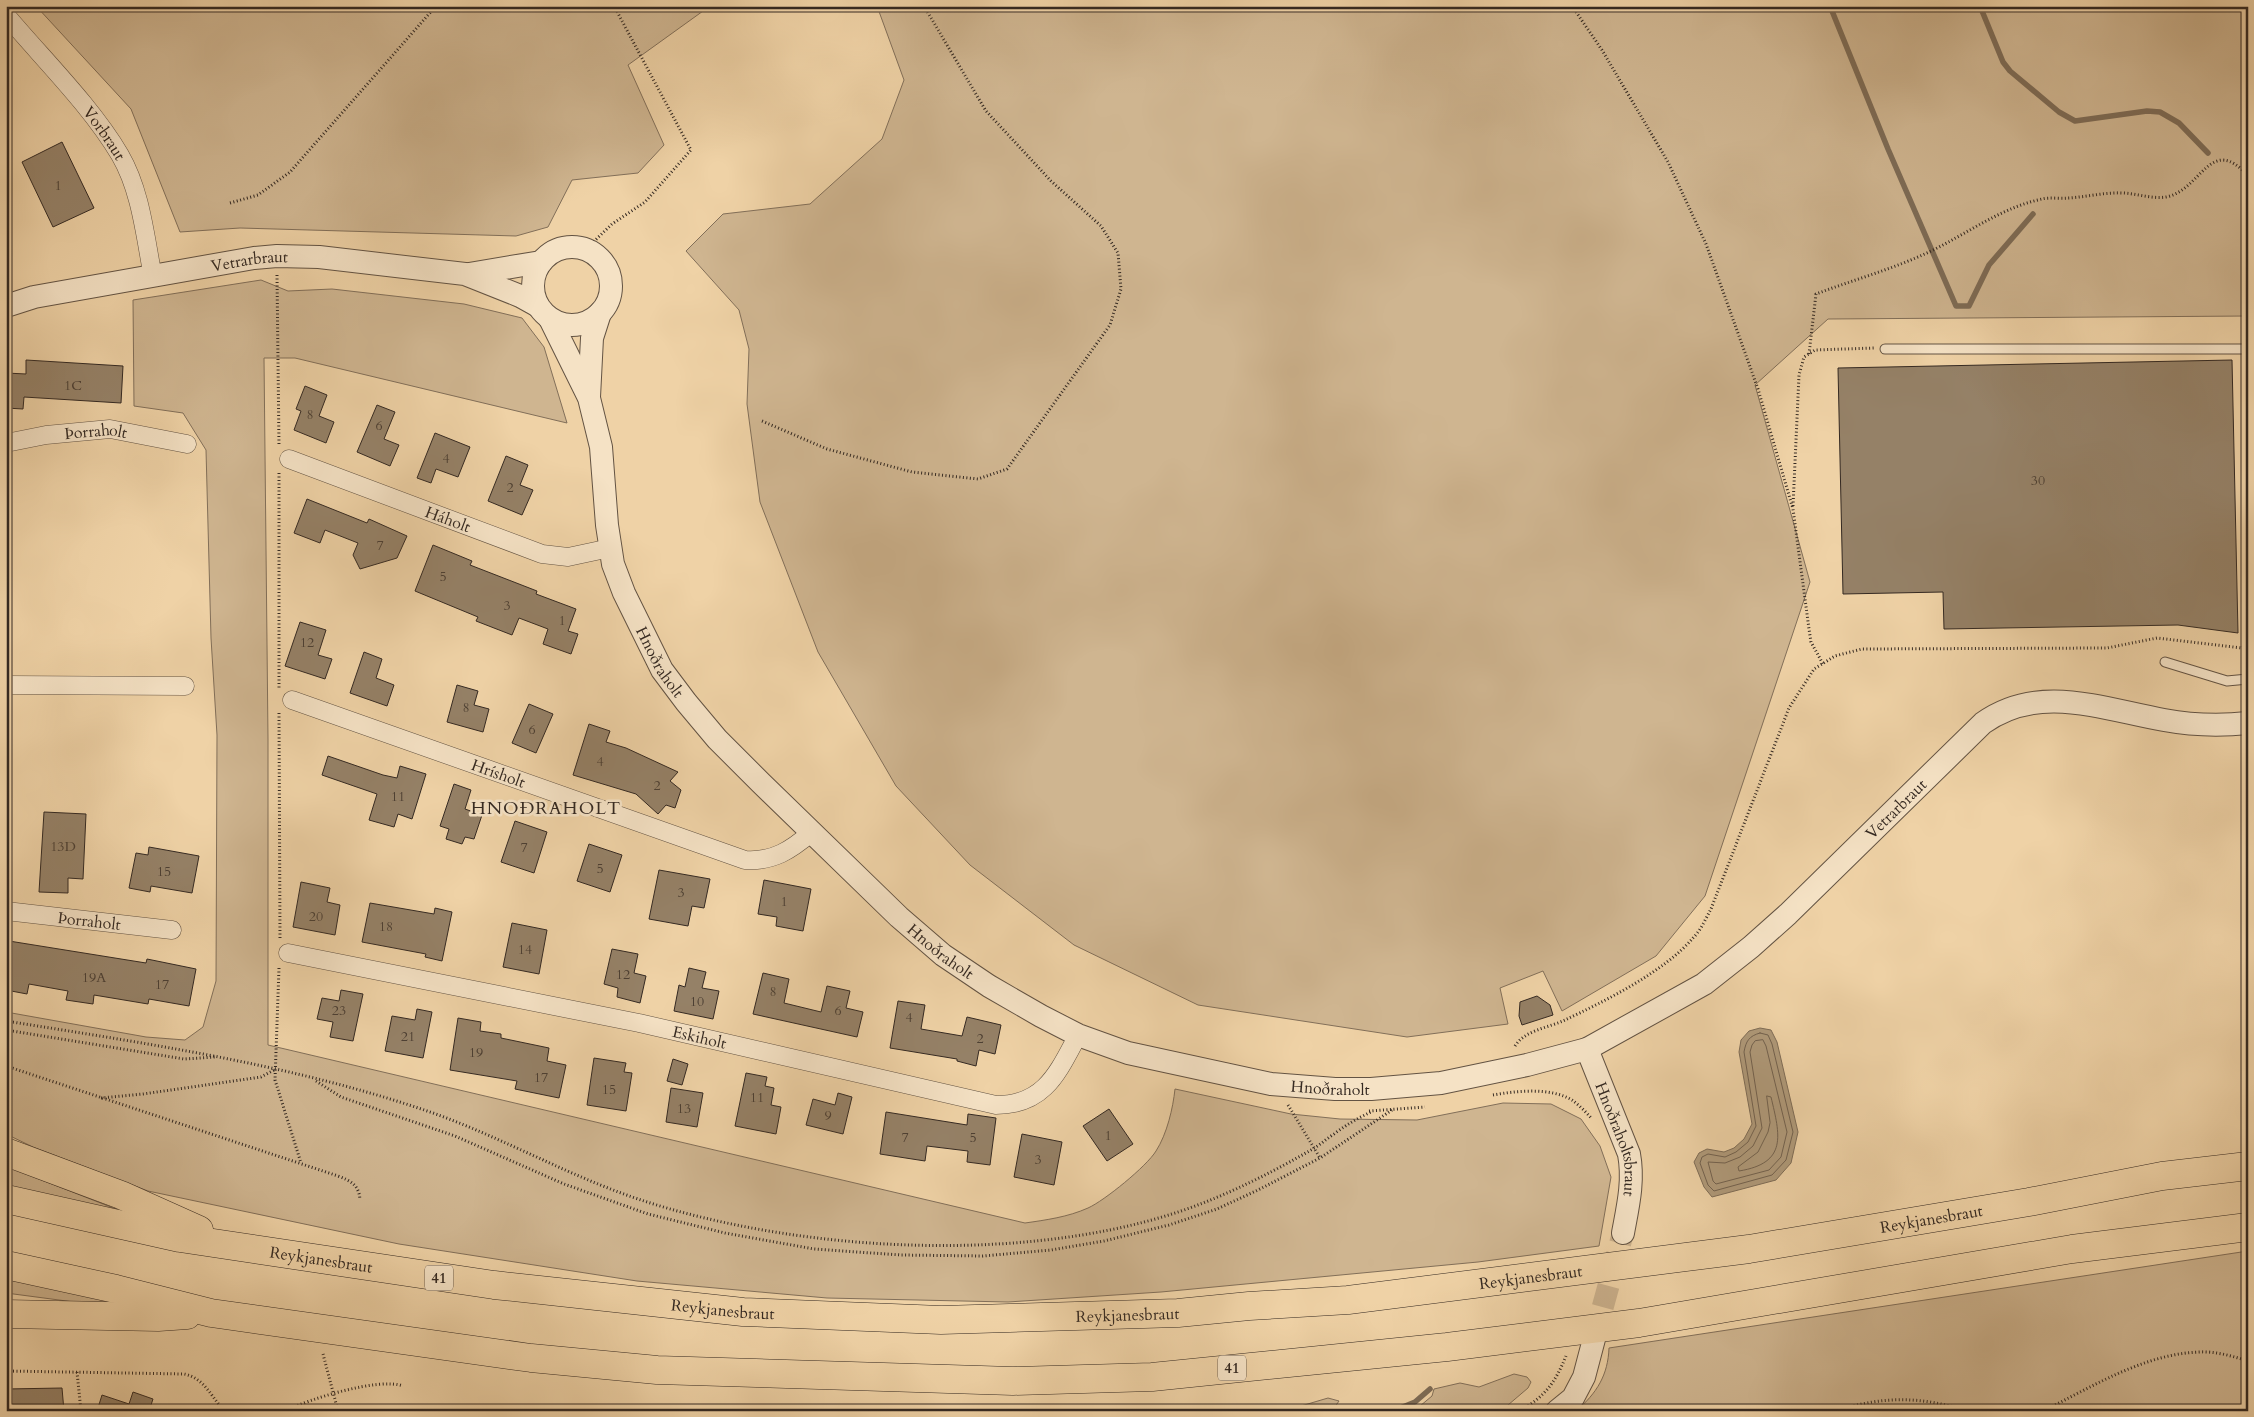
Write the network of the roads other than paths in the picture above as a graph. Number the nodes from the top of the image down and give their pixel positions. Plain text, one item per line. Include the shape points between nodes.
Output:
1 (6, 16) edge
2 (541, 262) junction
3 (465, 274) junction
4 (153, 277) junction
5 (6, 296) edge
6 (34, 297) junction
7 (6, 306) edge
8 (544, 312) junction
9 (600, 314) junction
10 (2248, 349) edge
11 (1885, 350) road end
12 (589, 398) junction
13 (6, 443) edge
14 (187, 444) dead end
15 (282, 462) road end
16 (610, 548) junction
17 (2164, 662) dead end
18 (2248, 679) edge
19 (6, 685) edge
20 (185, 686) dead end
21 (284, 700) road end
22 (2248, 723) edge
23 (812, 832) junction
24 (6, 911) edge
25 (172, 930) dead end
26 (283, 952) road end
27 (1078, 1035) junction
28 (1587, 1049) junction
29 (6, 1152) edge
30 (2248, 1166) edge
31 (6, 1199) edge
32 (2248, 1227) edge
33 (1623, 1233) tunnel mouth
34 (235, 1246) junction
35 (6, 1265) edge
36 (211, 1313) junction
37 (6, 1314) edge
38 (1594, 1339) tunnel mouth
39 (1557, 1411) edge

1 - 4 street, Vorbraut via 91,114 120,156 137,196
2 - 3 street, Vetrarbraut
2 - 8 street via 533,284 534,295
2 - 9 street, Vetrarbraut via 557,249 576,246 600,258 610,274 611,294
3 - 4 street, Vetrarbraut via 356,260 277,256
3 - 8 street, Vetrarbraut via 520,296
4 - 6 street, Vetrarbraut
5 - 6 street, Vetrarbraut
6 - 7 street, Vetrarbraut
8 - 9 street, Vetrarbraut via 565,324 581,324
8 - 12 street, Hnoðraholt
9 - 12 street, Hnoðraholt via 592,338
10 - 11 lane
12 - 16 street, Hnoðraholt via 601,447
13 - 14 street, Þorraholt via 46,435 110,430
15 - 16 street, Háholt via 542,554 568,557
16 - 23 street, Hnoðraholt via 624,593 662,670 717,739
17 - 18 lane via 2226,681
19 - 20 street
21 - 23 street, Hrísholt via 745,860 780,856
22 - 28 street, Vetrarbraut via 2190,723 2047,701 2022,703 2001,711 1983,723 1751,947 1704,984
23 - 27 street, Hnoðraholt via 943,955 989,986
24 - 25 street, Þorraholt
26 - 27 street, Eskiholt via 639,1023 996,1105 1014,1104 1041,1092 1057,1074
27 - 28 street, Hnoðraholt via 1128,1053 1181,1066 1271,1084 1335,1089 1441,1083
28 - 33 street, Hnoðraholtsbraut via 1629,1154 1631,1187
29 - 34 highway via 120,1195
30 - 34 highway, Reykjanesbraut / 41 via 2162,1176 1888,1227 1715,1254 1348,1300 1178,1313 942,1320 743,1312 494,1285
31 - 34 highway, Reykjanesbraut / 41 via 180,1238
32 - 36 highway, 41 via 2072,1249 1640,1323 1446,1347 1152,1376 1013,1381 657,1370 504,1354
35 - 36 highway, 41
36 - 37 highway via 158,1317
38 - 39 street via 1573,1398

